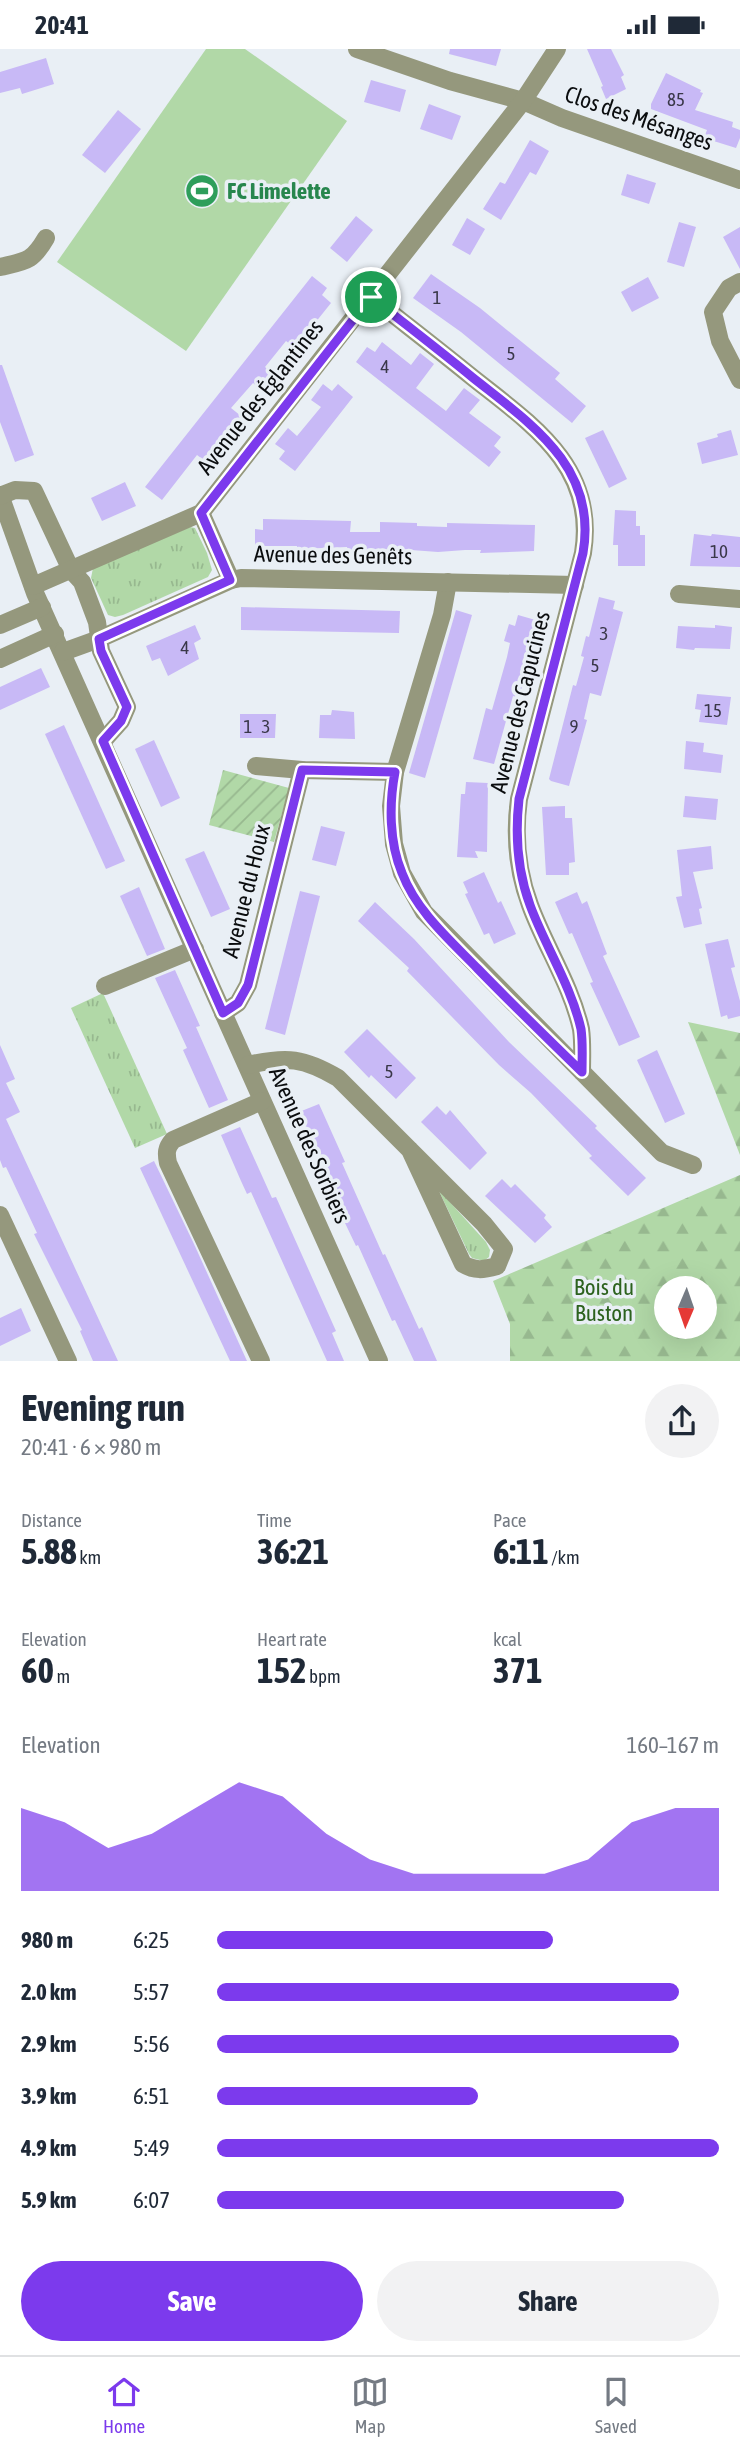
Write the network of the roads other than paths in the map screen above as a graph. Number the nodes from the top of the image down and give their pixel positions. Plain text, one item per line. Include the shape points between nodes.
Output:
1 (357, 49) edge
2 (556, 49) edge
3 (523, 101) junction
4 (740, 180) edge
5 (46, 238) dead end
6 (0, 267) edge
7 (740, 282) edge
8 (371, 297) junction
9 (740, 380) edge
10 (0, 495) edge
11 (201, 513) junction
12 (71, 570) junction
13 (230, 580) junction
14 (448, 582) junction
15 (575, 585) junction
16 (33, 586) junction
17 (678, 594) dead end
18 (740, 599) edge
19 (42, 607) junction
20 (0, 625) edge
21 (54, 634) junction
22 (99, 639) junction
23 (63, 652) junction
24 (0, 659) edge
25 (103, 741) junction
26 (256, 766) dead end
27 (302, 770) junction
28 (395, 772) junction
29 (195, 949) junction
30 (105, 986) dead end
31 (223, 1013) junction
32 (248, 1065) junction
33 (582, 1072) junction
34 (262, 1101) junction
35 (410, 1150) junction
36 (693, 1165) dead end
37 (0, 1215) edge
38 (68, 1361) edge
39 (261, 1361) edge
40 (379, 1361) edge

1 - 3 street, Clos des Mésanges
2 - 3 street, Avenue des Églantines
3 - 4 street, Clos des Mésanges
3 - 8 street, Avenue des Églantines
5 - 6 street via 27,260
7 - 9 street via 729,288 713,312 720,341
8 - 11 street, Avenue des Églantines
8 - 15 street, Avenue des Capucines via 535,427 555,448 576,483 584,519 585,542
10 - 12 street, Avenue des Sorbiers via 34,491
10 - 16 street, Avenue des Sorbiers
11 - 12 street
11 - 13 street
12 - 16 street
12 - 22 street, Avenue des Sorbiers via 82,582
13 - 14 street, Avenue des Genêts
13 - 22 street, Avenue des Genêts
14 - 15 street, Avenue des Genêts
14 - 28 street
15 - 33 street, Avenue des Capucines via 519,799 517,856 528,899 581,1031
16 - 19 street, Avenue des Sorbiers
17 - 18 street
19 - 20 street
19 - 21 street, Avenue des Sorbiers
21 - 23 street, Avenue des Sorbiers
21 - 24 street
22 - 23 street, Avenue des Genêts
22 - 25 street, Avenue des Sorbiers via 127,707
23 - 25 street, Avenue des Sorbiers
25 - 29 street, Avenue des Sorbiers
26 - 27 street
27 - 28 street
27 - 31 street, Avenue du Houx via 248,985 238,1003
28 - 33 street via 391,806 394,844 416,901
29 - 30 street
29 - 31 street, Avenue des Sorbiers
31 - 32 street, Avenue des Sorbiers
32 - 34 street, Avenue des Sorbiers
32 - 35 street via 275,1059 320,1067
33 - 36 street via 662,1153
34 - 39 street via 173,1140 166,1153
34 - 40 street, Avenue des Sorbiers
35 - 35 street via 463,1264 473,1270 497,1266 504,1249
37 - 38 street

